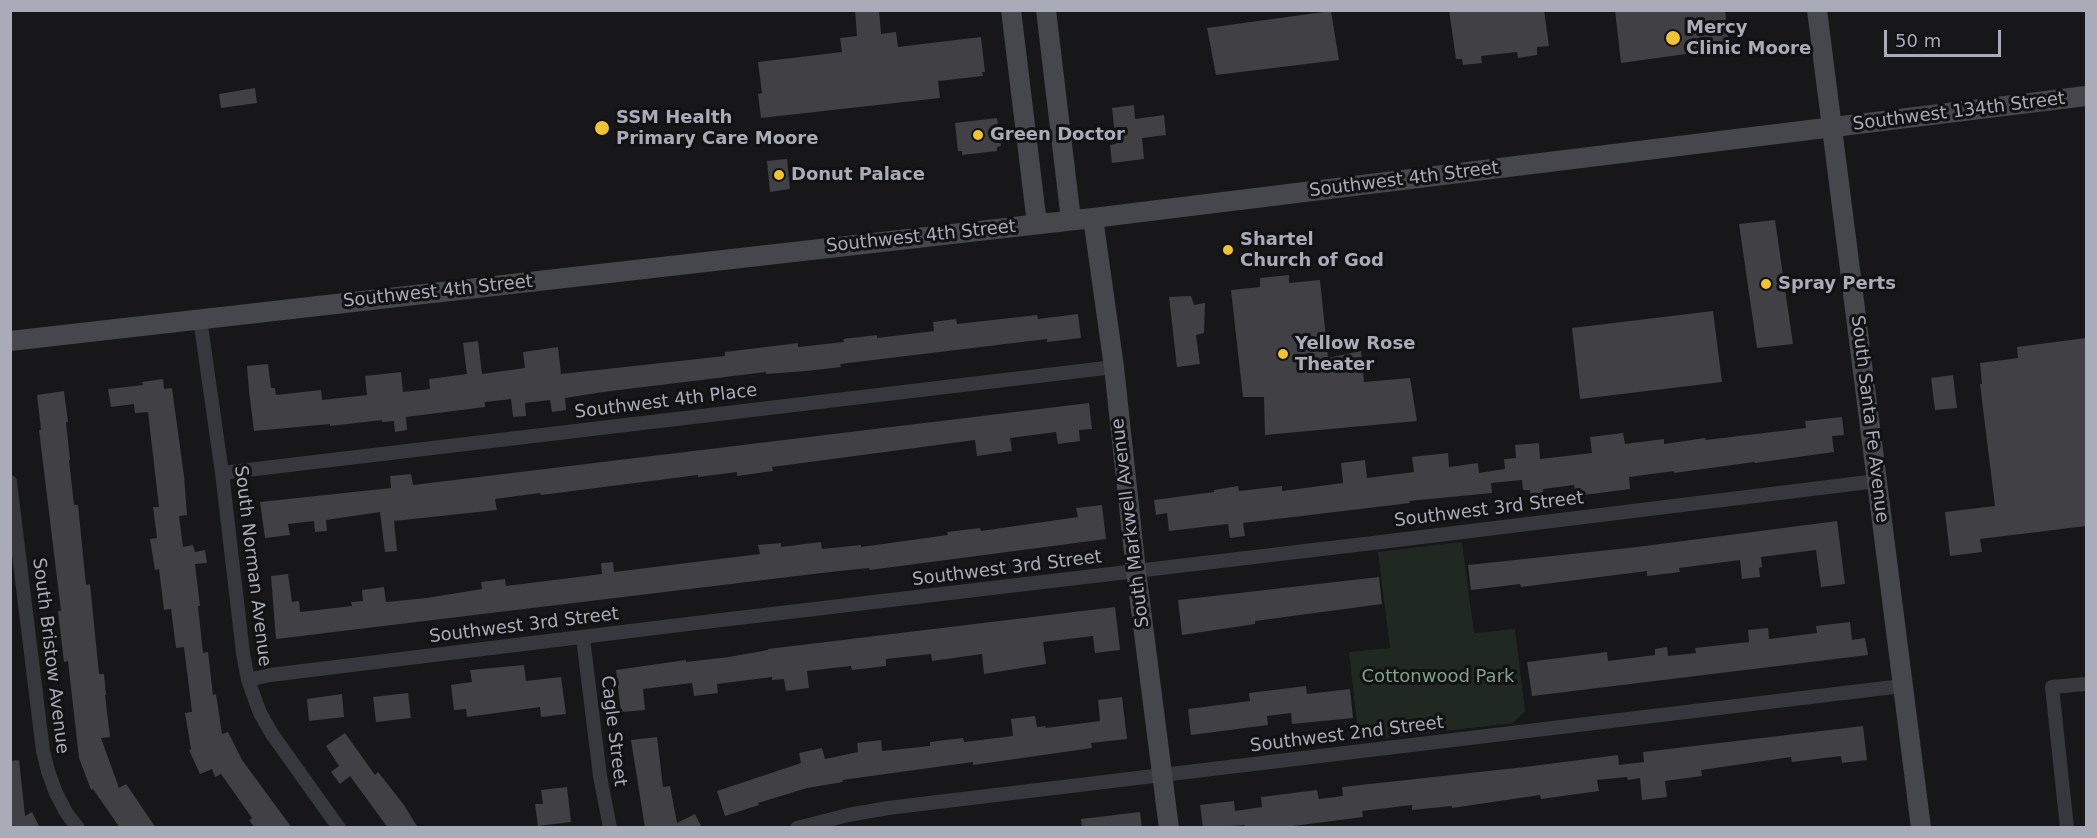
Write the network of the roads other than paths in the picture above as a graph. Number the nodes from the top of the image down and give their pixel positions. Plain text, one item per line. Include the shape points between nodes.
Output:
1 (1011, 10) edge
2 (1046, 10) edge
3 (1817, 10) edge
4 (2086, 96) edge
5 (1831, 128) junction
6 (1093, 218) junction
7 (1071, 220) junction
8 (1037, 224) junction
9 (200, 318) junction
10 (10, 341) edge
11 (1114, 367) junction
12 (222, 473) junction
13 (1877, 480) junction
14 (10, 482) edge
15 (1136, 571) junction
16 (583, 638) junction
17 (248, 680) junction
18 (2086, 684) edge
19 (1902, 686) junction
20 (1162, 775) junction
21 (78, 828) edge
22 (339, 828) edge
23 (610, 828) edge
24 (797, 828) edge
25 (1169, 828) edge
26 (1920, 828) edge
27 (2067, 828) edge

1 - 8 main road
2 - 7 main road
3 - 5 main road, South Santa Fe Avenue
4 - 5 main road, Southwest 134th Street
5 - 6 main road, Southwest 4th Street
5 - 13 main road, South Santa Fe Avenue
6 - 7 main road, Southwest 4th Street
6 - 11 main road, South Markwell Avenue
7 - 8 main road, Southwest 4th Street
8 - 9 main road, Southwest 4th Street
9 - 10 main road, Southwest 4th Street
9 - 12 street, South Norman Avenue
11 - 12 street, Southwest 4th Place
11 - 15 main road, South Markwell Avenue
12 - 17 street, South Norman Avenue
13 - 15 street, Southwest 3rd Street
13 - 19 main road, South Santa Fe Avenue
14 - 21 street, South Bristow Avenue via 43,751 56,793
15 - 16 street, Southwest 3rd Street
15 - 20 main road, South Markwell Avenue
16 - 17 street, Southwest 3rd Street
16 - 23 street, Cagle Street
17 - 22 street, South Norman Avenue via 272,734
18 - 27 street via 2052,687
19 - 20 street, Southwest 2nd Street
19 - 26 main road, South Santa Fe Avenue
20 - 24 street, Southwest 2nd Street via 888,808
20 - 25 main road, South Markwell Avenue

